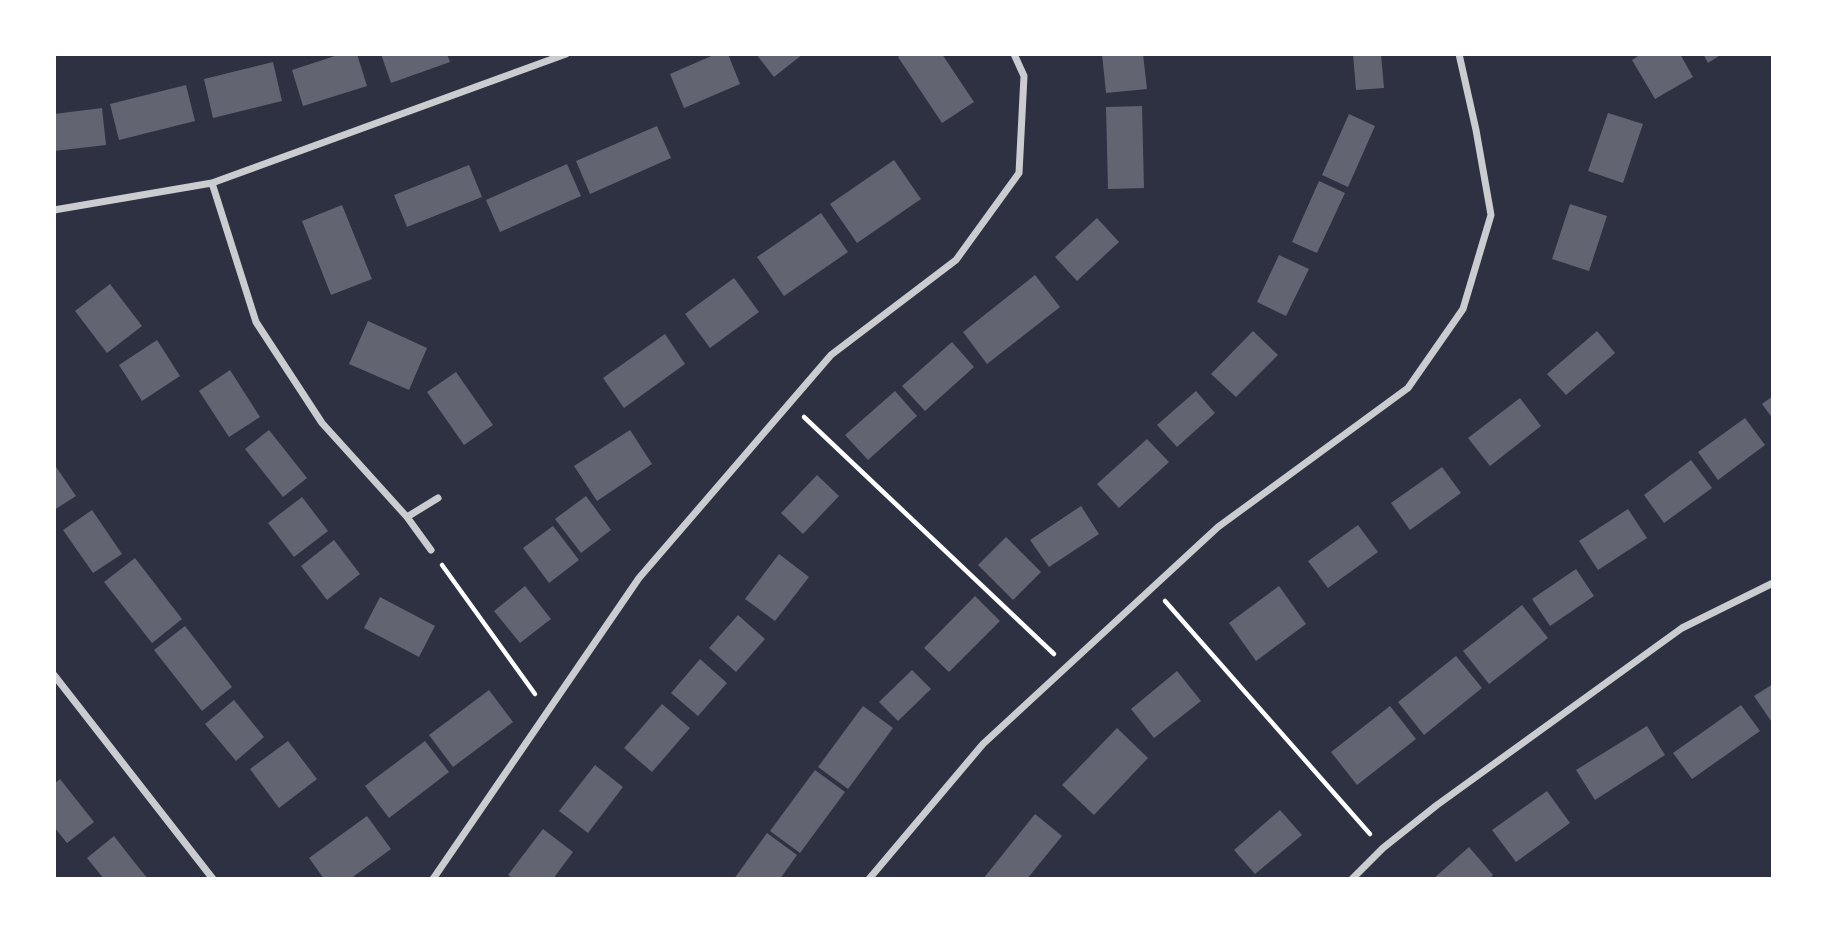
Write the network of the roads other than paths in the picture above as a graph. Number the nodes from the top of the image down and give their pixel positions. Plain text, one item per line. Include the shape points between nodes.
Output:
1 (566, 54) edge
2 (1014, 54) edge
3 (1459, 54) edge
4 (212, 183) junction
5 (54, 210) edge
6 (438, 498) dead end
7 (407, 517) junction
8 (431, 550) road end
9 (1773, 583) edge
10 (54, 675) edge
11 (213, 879) edge
12 (433, 879) edge
13 (869, 879) edge
14 (1352, 879) edge

1 - 4 street
2 - 12 street via 1024,76 1018,173 956,260 831,355 639,578
3 - 13 street via 1491,215 1463,309 1408,388 1217,527 984,744
4 - 5 street
4 - 7 street via 256,322 322,423
6 - 7 street
7 - 8 street
9 - 14 street via 1682,628 1437,805
10 - 11 street

